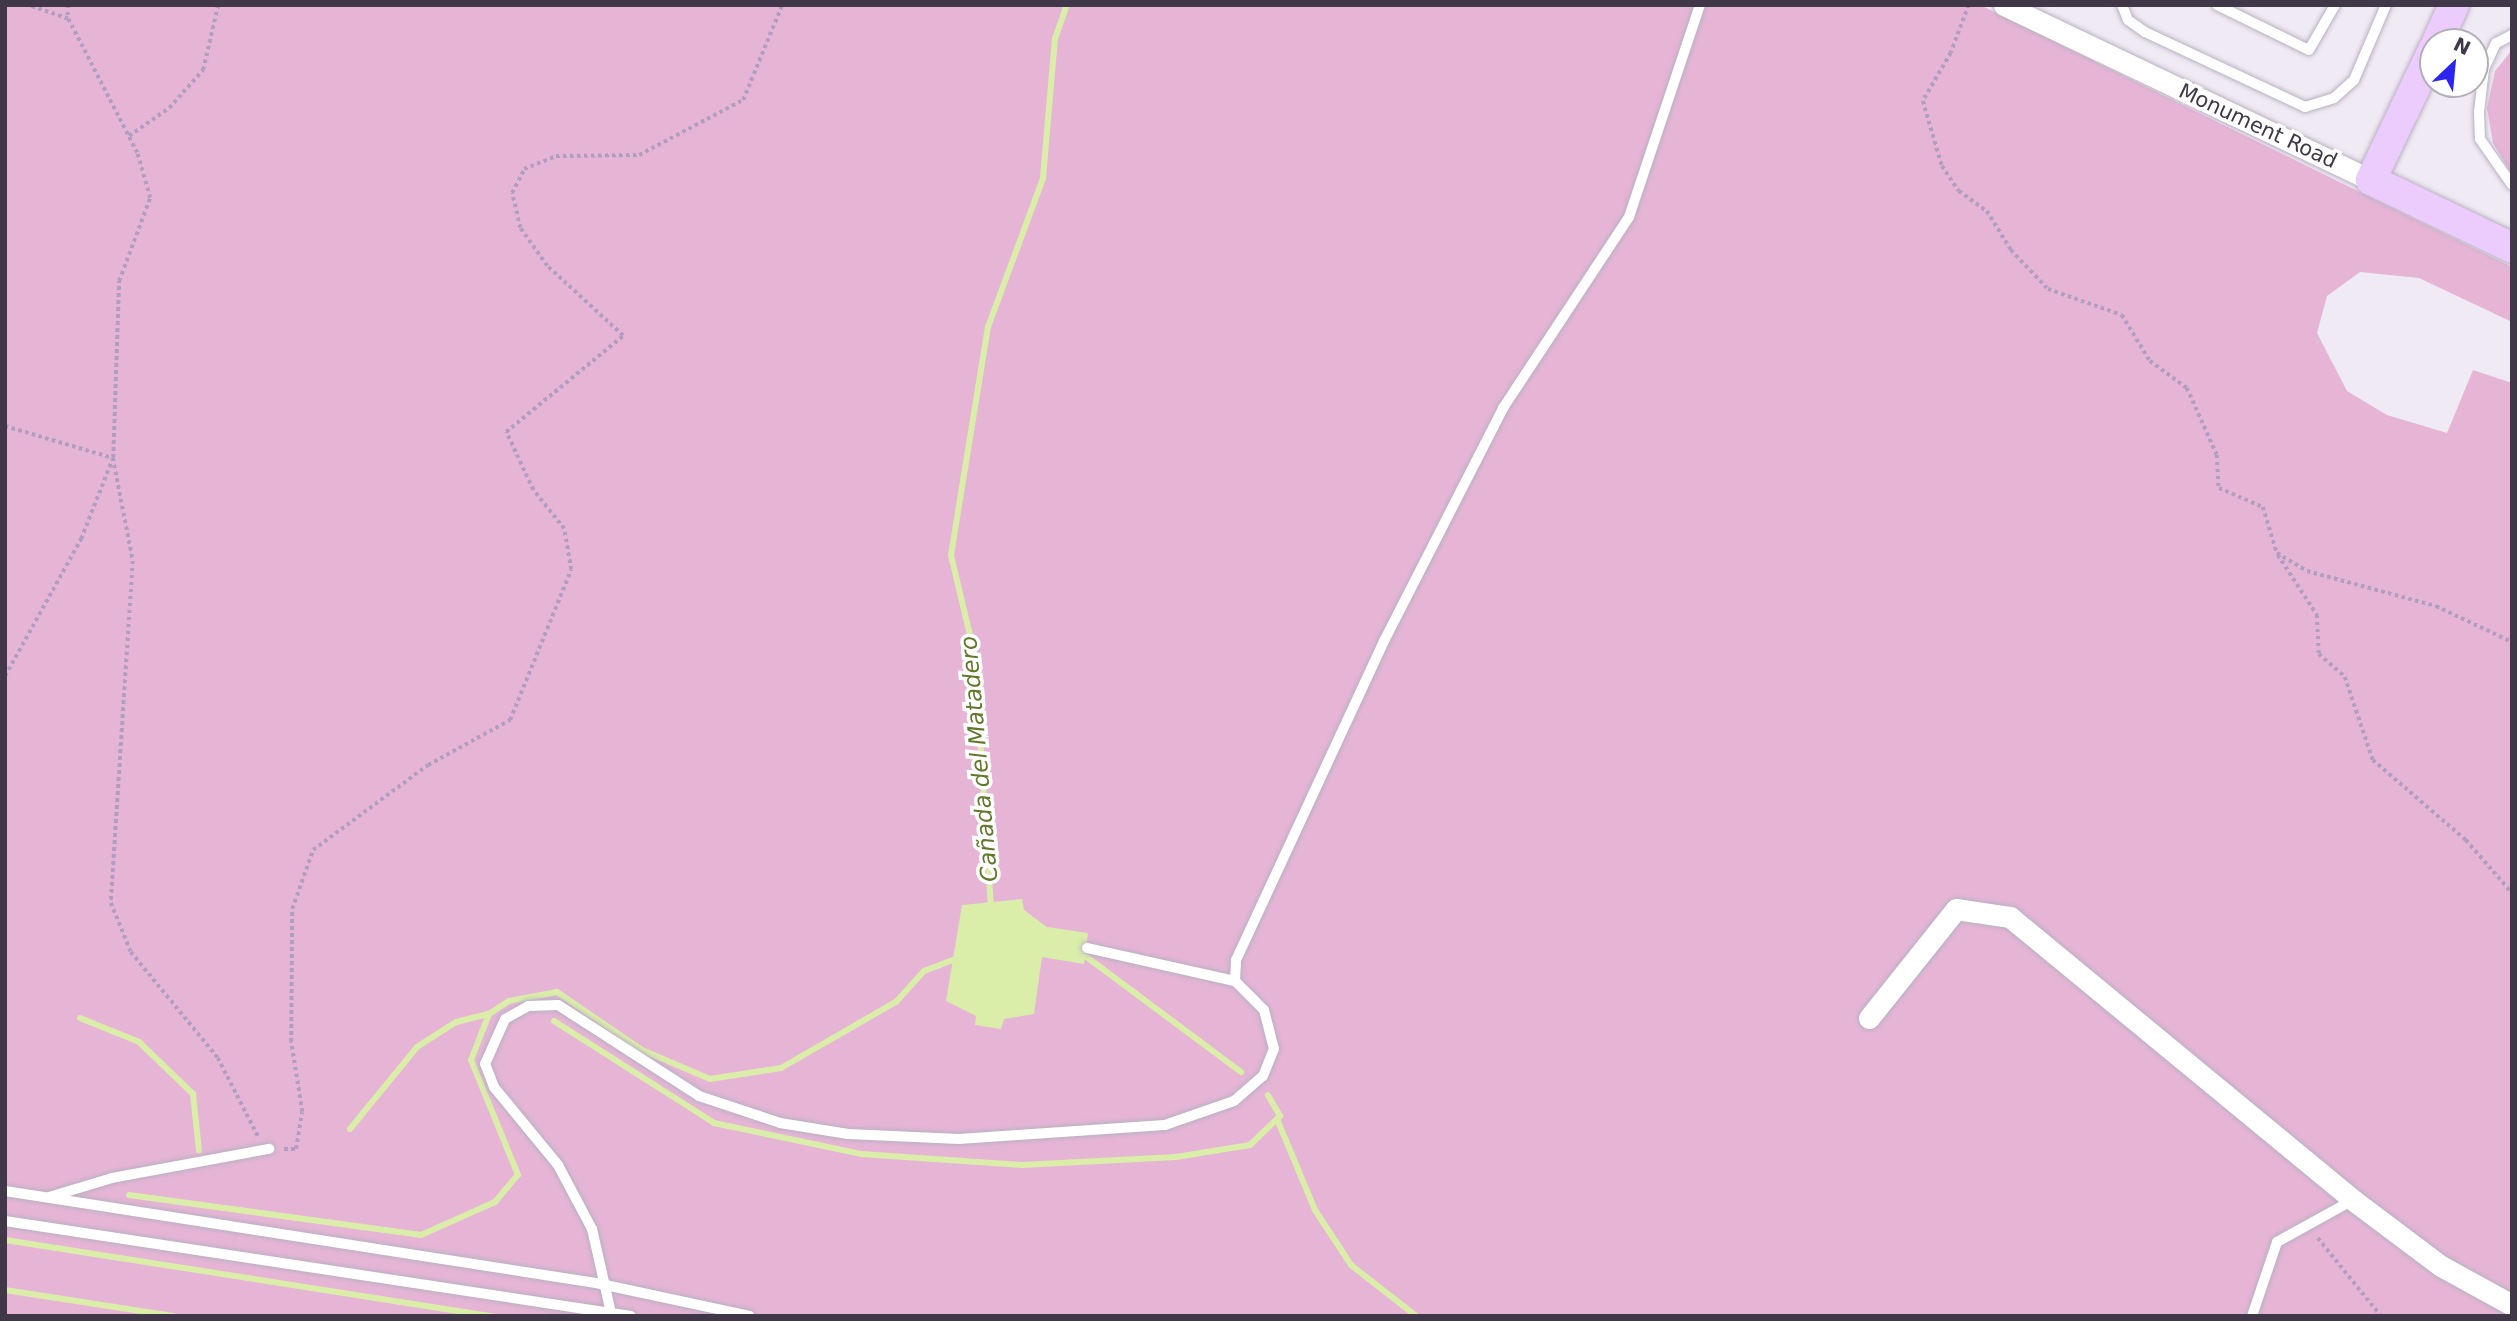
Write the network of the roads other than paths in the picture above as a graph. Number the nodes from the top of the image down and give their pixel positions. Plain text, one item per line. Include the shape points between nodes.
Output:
1 (1700, 5) edge
2 (2004, 5) edge
3 (2122, 5) edge
4 (2217, 5) edge
5 (2247, 5) edge
6 (2335, 5) edge
7 (2386, 5) edge
8 (2454, 5) edge
9 (2242, 18) junction
10 (2443, 28) edge
11 (2512, 35) edge
12 (2419, 79) edge
13 (2371, 180) junction
14 (2512, 185) edge
15 (2512, 248) edge
16 (1087, 948) dead end
17 (1235, 981) junction
18 (1869, 1018) dead end
19 (269, 1149) road end
20 (5, 1191) edge
21 (46, 1198) junction
22 (2353, 1200) junction
23 (5, 1221) edge
24 (610, 1285) junction
25 (2512, 1305) edge
26 (611, 1313) junction
27 (631, 1316) edge
28 (750, 1316) edge
29 (2252, 1316) edge

1 - 17 lane via 1629,217 1503,408 1276,868 1236,960
2 - 13 street, Monument Road
3 - 7 lane via 2128,20 2145,32 2305,107 2334,97 2354,80
4 - 9 lane
5 - 9 lane
6 - 9 lane via 2309,50
8 - 10 street
11 - 14 lane via 2496,43 2484,69 2479,113 2480,139
12 - 13 street
13 - 15 street, Monument Road
16 - 17 lane
17 - 24 lane via 1264,1010 1274,1049 1263,1076 1234,1101 1165,1125 959,1139 848,1135 780,1123 699,1096 558,1006 528,1006 505,1019 485,1064 494,1087 558,1165 592,1229
18 - 22 street via 1956,909 2010,918
19 - 21 lane via 112,1178
20 - 21 lane
21 - 24 lane
22 - 25 street via 2441,1266
22 - 29 lane via 2277,1242
23 - 26 lane
24 - 26 lane
24 - 28 lane
26 - 27 lane

